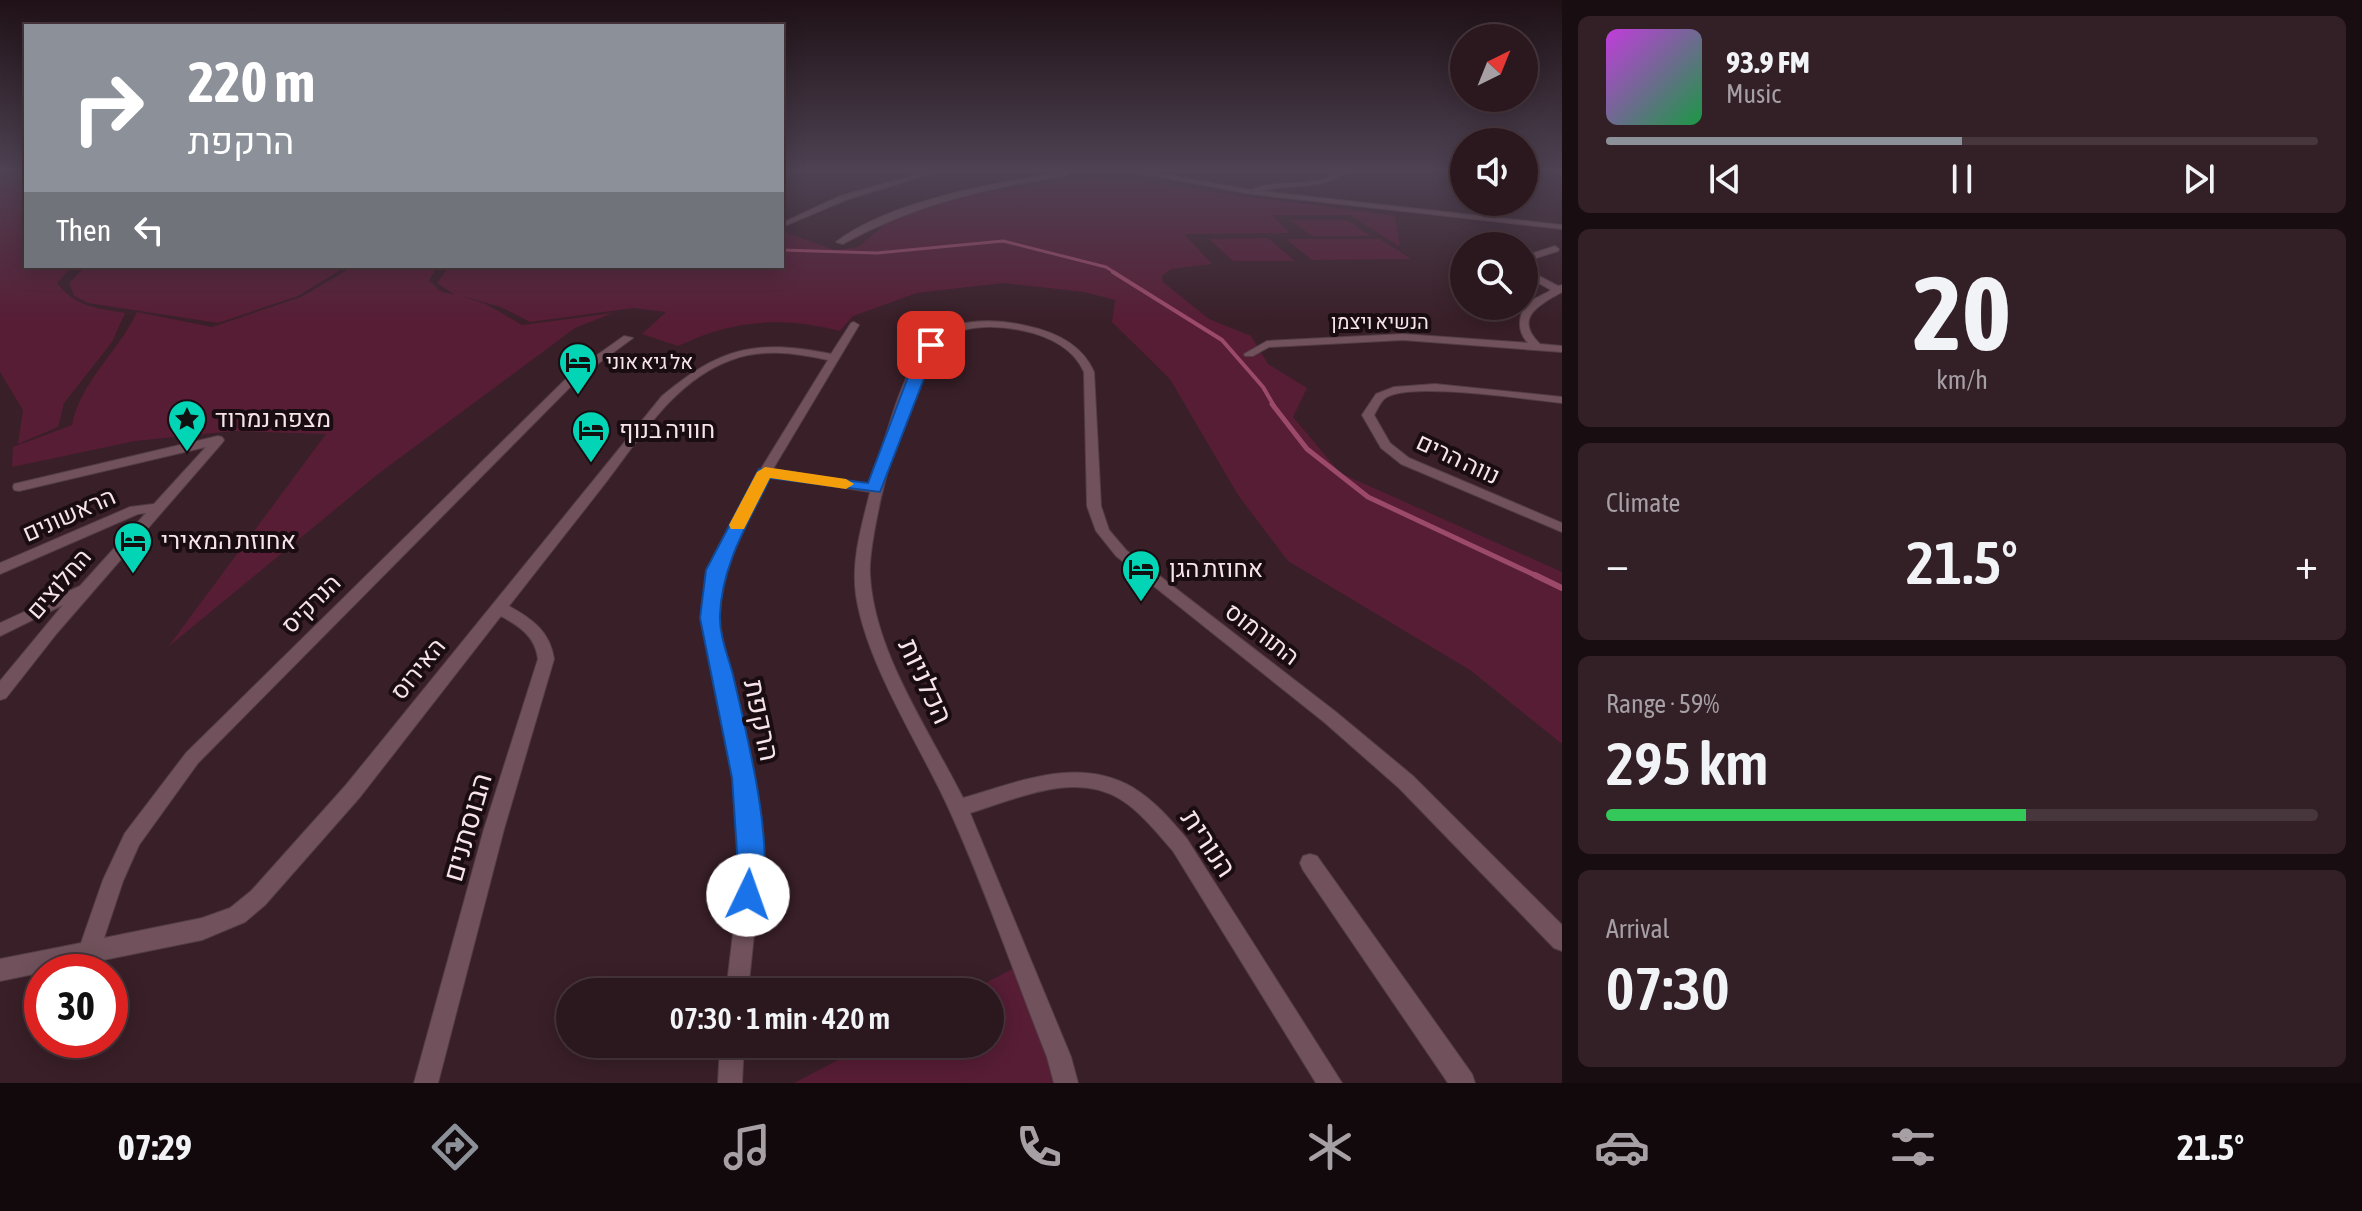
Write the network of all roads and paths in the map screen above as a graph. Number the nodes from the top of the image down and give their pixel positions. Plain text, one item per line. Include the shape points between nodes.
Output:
1 (875, 221) edge
2 (1505, 221) edge
3 (1562, 227) edge
4 (840, 242) dead end
5 (1555, 249) dead end
6 (1538, 254) edge
7 (1538, 278) edge
8 (1559, 289) edge
9 (854, 325) dead end
10 (983, 325) joint
11 (628, 338) dead end
12 (1537, 347) junction
13 (1562, 349) edge
14 (1249, 354) dead end
15 (833, 358) junction
16 (1562, 400) edge
17 (765, 472) junction
18 (19, 487) dead end
19 (874, 489) junction
20 (158, 508) junction
21 (1562, 528) edge
22 (0, 569) edge
23 (87, 587) junction
24 (500, 608) junction
25 (0, 630) edge
26 (0, 693) edge
27 (958, 808) junction
28 (1310, 863) dead end
29 (1562, 940) edge
30 (89, 950) junction
31 (0, 970) edge
32 (739, 978) edge
33 (731, 1058) edge
34 (426, 1083) edge
35 (730, 1083) edge
36 (1066, 1083) edge
37 (1330, 1083) edge
38 (1463, 1083) edge

1 - 4 street
2 - 3 street
5 - 6 street
7 - 8 street
8 - 12 street via 1532,305 1524,317 1526,336
9 - 15 street, הרקפת
10 - 19 street, הכלניות via 949,333 931,345
10 - 29 street, התורמוס via 1048,335 1085,359 1094,506 1103,531 1121,553 1406,782
11 - 30 street, הנרקיס via 577,374 192,758 132,839
12 - 13 street, הנשיא ויצמן
12 - 14 street, הנשיא ויצמן via 1403,337 1267,344
15 - 17 street, הרקפת
15 - 24 street, האירוס via 756,348 721,359 686,381 657,409
16 - 21 street, נווה הרים via 1411,387 1380,396 1368,415 1385,445 1405,461
17 - 19 street
17 - 32 street, הרקפת via 715,570 710,618 744,778 748,822 751,867
18 - 20 street, החלוצים via 218,440
19 - 27 street, הכלניות via 863,595 873,630
20 - 22 street, הראשונים via 135,510
20 - 23 street, החלוצים
23 - 25 street
23 - 26 street, החלוצים
24 - 30 street, האירוס via 353,791 258,898 237,915 202,929
24 - 34 street, הבוסתנים via 532,627 546,643 546,659
27 - 36 street, הכלניות
27 - 37 street, הנורית via 1064,778 1095,779 1133,794 1180,845
28 - 38 street
30 - 31 street, האירוס
33 - 35 street

